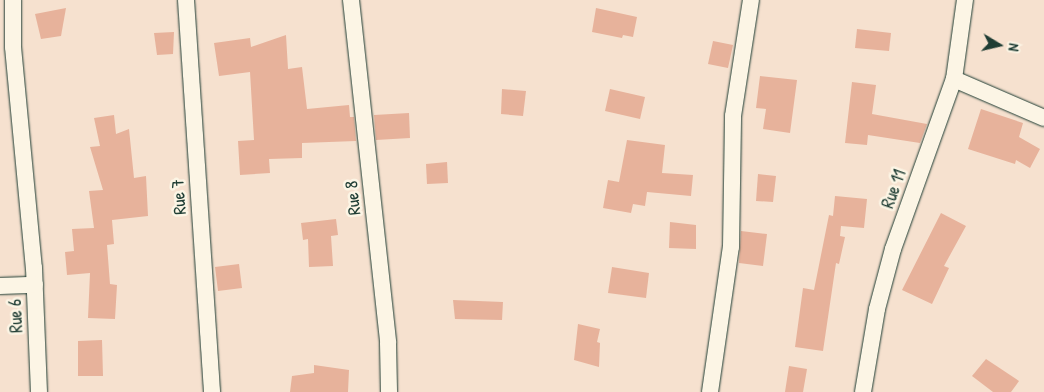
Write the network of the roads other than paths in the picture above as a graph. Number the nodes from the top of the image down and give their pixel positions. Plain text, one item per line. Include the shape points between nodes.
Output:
1 (14, 0) edge
2 (186, 0) edge
3 (351, 0) edge
4 (751, 0) edge
5 (965, 0) edge
6 (954, 79) junction
7 (1044, 118) edge
8 (35, 285) junction
9 (0, 286) edge
10 (39, 392) edge
11 (212, 392) edge
12 (389, 392) edge
13 (710, 392) edge
14 (863, 392) edge

1 - 8 street, Rue 6 via 13,47
2 - 11 street, Rue 7
3 - 12 street, Rue 8 via 388,343
4 - 13 street via 733,116 730,247
5 - 6 street, Rue 11
6 - 7 street
6 - 14 street, Rue 11 via 893,249 877,309
8 - 9 street
8 - 10 street, Rue 6

